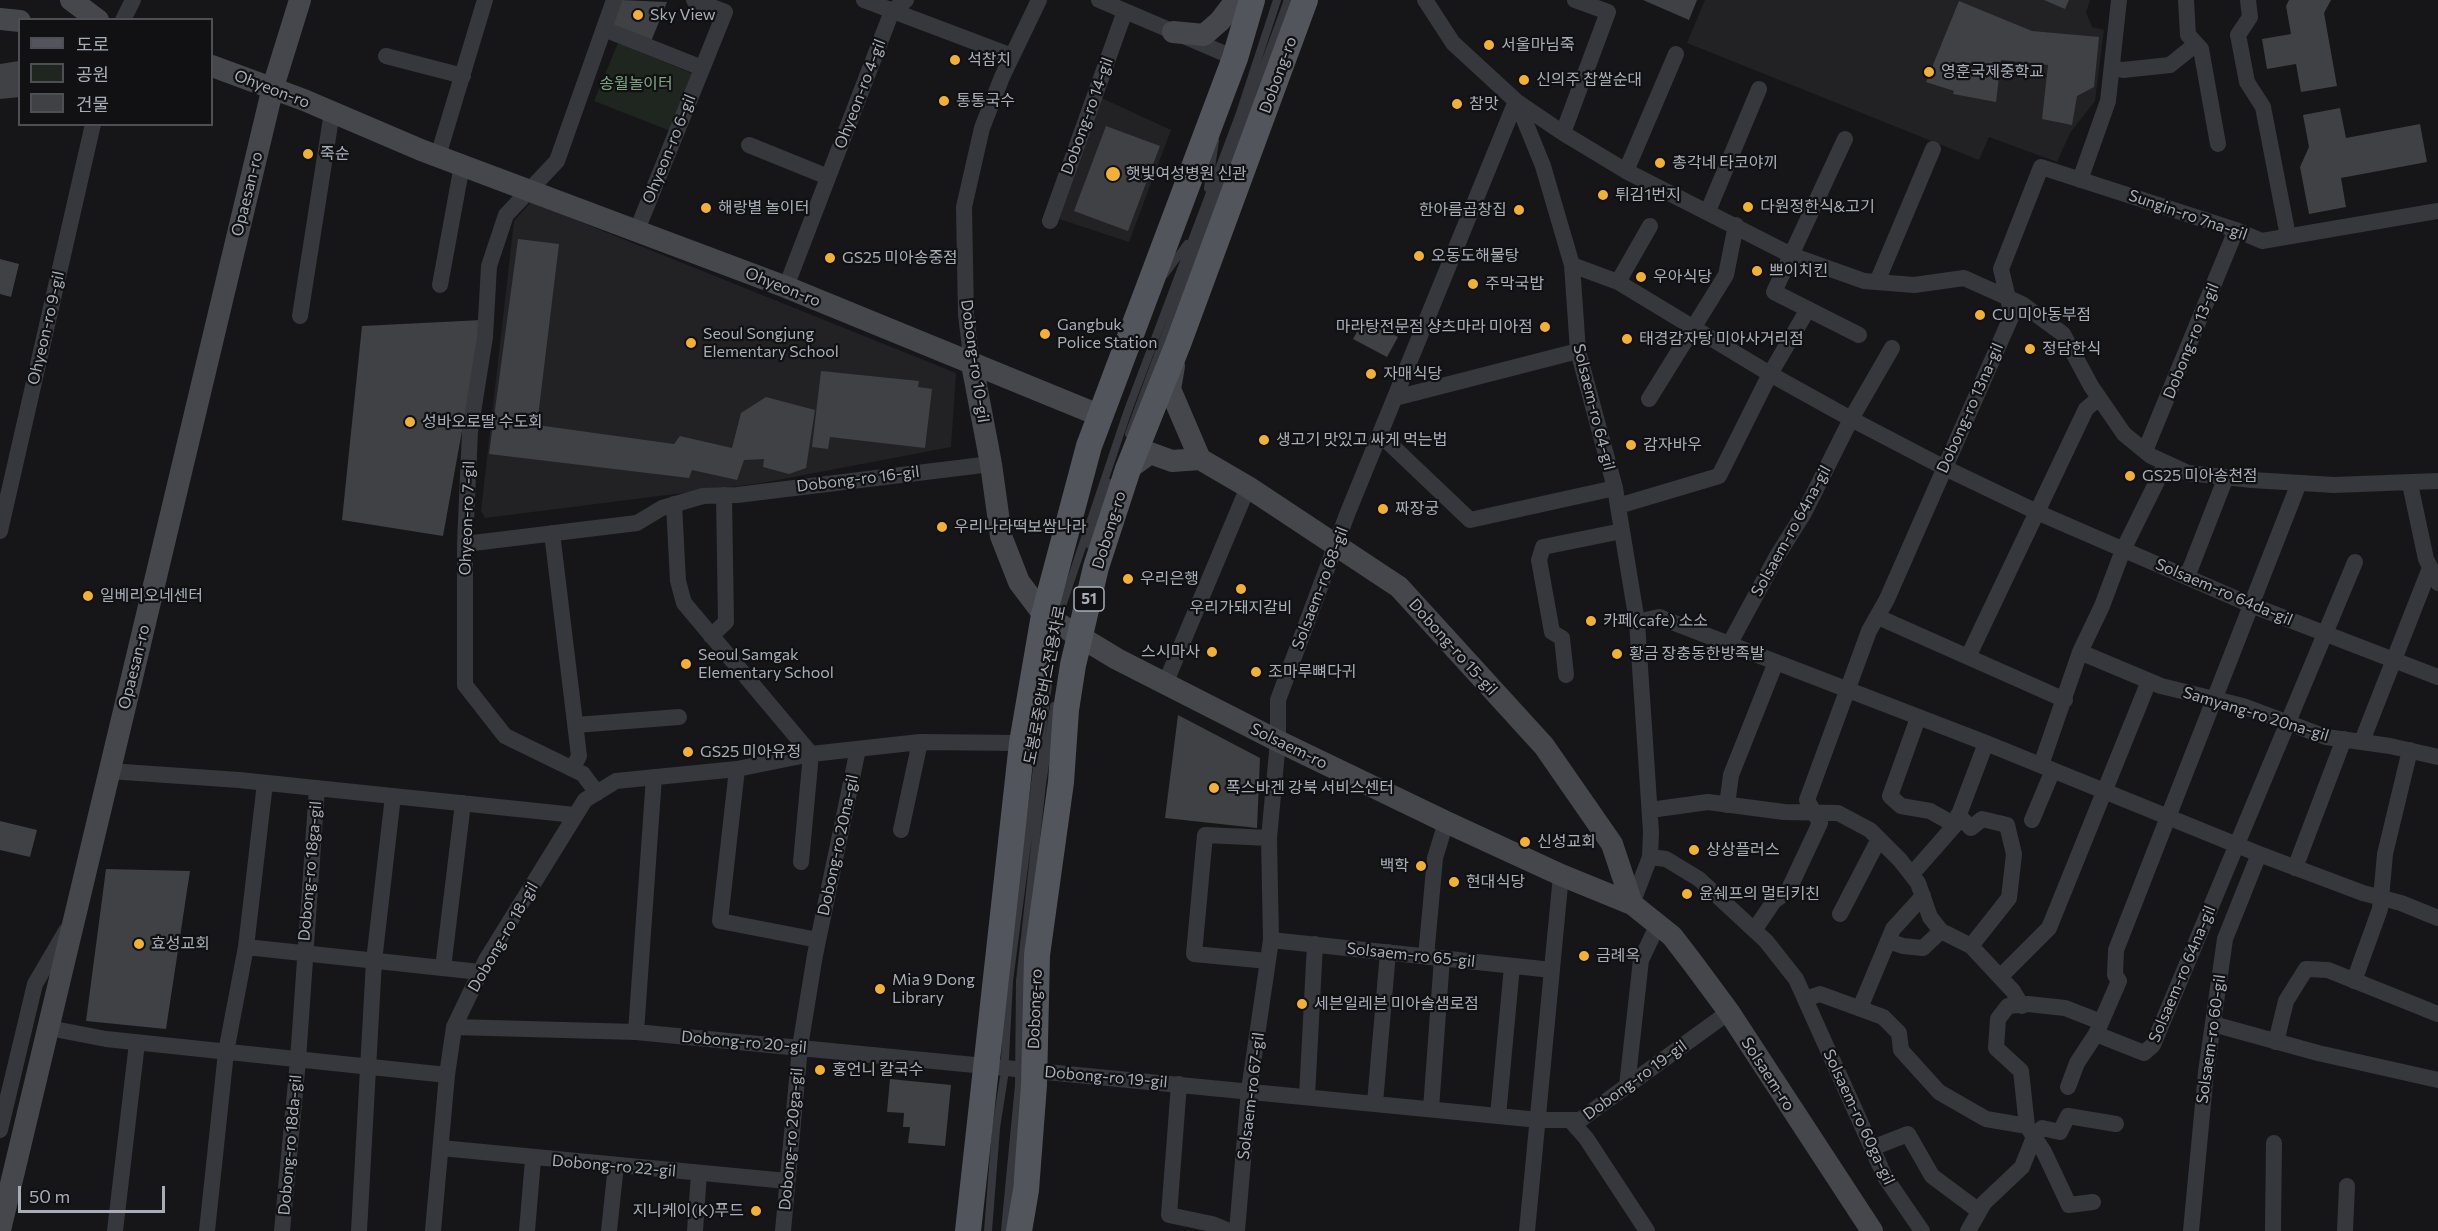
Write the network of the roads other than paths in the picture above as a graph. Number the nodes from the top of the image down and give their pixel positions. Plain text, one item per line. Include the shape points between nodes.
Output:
1 (71, 0) edge
2 (133, 0) edge
3 (300, 0) edge
4 (485, 0) edge
5 (614, 0) edge
6 (694, 0) edge
7 (864, 0) edge
8 (906, 0) edge
9 (1039, 0) edge
10 (1099, 0) edge
11 (1236, 0) edge
12 (1252, 0) edge
13 (1277, 0) edge
14 (1287, 0) edge
15 (1305, 0) edge
16 (1425, 0) edge
17 (1575, 0) edge
18 (2119, 0) edge
19 (2186, 0) edge
20 (2248, 0) edge
21 (892, 11) junction
22 (1125, 11) junction
23 (95, 18) edge
24 (124, 18) edge
25 (0, 19) edge
26 (18, 21) edge
27 (604, 29) junction
28 (1173, 32) junction
29 (2196, 44) junction
30 (1676, 54) dead end
31 (386, 56) dead end
32 (1012, 56) junction
33 (1235, 58) junction
34 (213, 66) edge
35 (702, 68) junction
36 (2112, 68) junction
37 (463, 76) junction
38 (1225, 84) junction
39 (273, 88) junction
40 (1758, 89) dead end
41 (1516, 101) junction
42 (332, 112) junction
43 (93, 126) edge
44 (1563, 133) junction
45 (1845, 139) dead end
46 (2218, 144) dead end
47 (749, 145) dead end
48 (1933, 149) dead end
49 (438, 156) junction
50 (462, 165) junction
51 (1626, 171) junction
52 (828, 177) junction
53 (2080, 180) junction
54 (531, 190) junction
55 (1206, 203) junction
56 (1708, 211) junction
57 (2438, 211) edge
58 (1050, 221) dead end
59 (1650, 225) dead end
60 (1736, 225) junction
61 (637, 230) junction
62 (2236, 230) junction
63 (1193, 236) junction
64 (2288, 236) junction
65 (1791, 255) junction
66 (1572, 265) junction
67 (1618, 282) junction
68 (1877, 282) junction
69 (440, 285) dead end
70 (786, 287) junction
71 (2006, 297) junction
72 (1144, 304) junction
73 (1809, 309) junction
74 (300, 316) dead end
75 (1693, 326) junction
76 (1859, 335) dead end
77 (1169, 344) junction
78 (1892, 348) dead end
79 (1578, 351) junction
80 (972, 364) junction
81 (1770, 374) junction
82 (1146, 382) junction
83 (1395, 398) junction
84 (2099, 398) junction
85 (1649, 399) dead end
86 (1101, 416) junction
87 (1851, 419) junction
88 (1378, 438) junction
89 (1140, 440) junction
90 (2145, 452) junction
91 (1200, 459) junction
92 (2166, 463) junction
93 (991, 464) junction
94 (1943, 468) junction
95 (1128, 469) junction
96 (2226, 477) junction
97 (2438, 481) edge
98 (2299, 483) junction
99 (2410, 484) junction
100 (1248, 487) junction
101 (1615, 488) junction
102 (724, 495) junction
103 (674, 504) junction
104 (1618, 506) junction
105 (2038, 513) junction
106 (0, 531) edge
107 (1622, 531) junction
108 (552, 533) junction
109 (465, 544) junction
110 (1336, 546) junction
111 (2123, 550) junction
112 (2355, 562) dead end
113 (2434, 575) edge
114 (2187, 577) junction
115 (1081, 582) dead end
116 (2252, 605) junction
117 (1878, 616) junction
118 (1636, 622) junction
119 (1065, 629) junction
120 (2325, 633) junction
121 (711, 636) junction
122 (1730, 643) junction
123 (2080, 652) junction
124 (1968, 657) junction
125 (2392, 660) junction
126 (1776, 662) junction
127 (1566, 675) dead end
128 (1059, 676) dead end
129 (2438, 676) edge
130 (2149, 681) junction
131 (1165, 684) junction
132 (1847, 691) junction
133 (2215, 699) junction
134 (2065, 700) junction
135 (679, 717) dead end
136 (1918, 718) junction
137 (2288, 723) junction
138 (576, 725) junction
139 (2344, 739) junction
140 (1278, 741) junction
141 (2362, 741) junction
142 (920, 742) junction
143 (1986, 742) junction
144 (1022, 743) junction
145 (858, 749) junction
146 (2410, 750) junction
147 (811, 754) junction
148 (2438, 757) edge
149 (2047, 767) junction
150 (572, 769) junction
151 (737, 769) junction
152 (109, 771) junction
153 (654, 777) junction
154 (265, 783) junction
155 (317, 788) junction
156 (2103, 790) junction
157 (597, 793) junction
158 (393, 796) junction
159 (463, 803) junction
160 (1727, 805) junction
161 (1650, 810) junction
162 (1815, 813) junction
163 (575, 815) junction
164 (2168, 817) junction
165 (1956, 820) junction
166 (2032, 820) dead end
167 (1446, 822) junction
168 (901, 830) dead end
169 (1269, 838) junction
170 (1880, 839) junction
171 (2236, 845) junction
172 (2259, 854) junction
173 (1650, 857) junction
174 (801, 862) dead end
175 (2295, 868) junction
176 (1912, 874) junction
177 (1561, 875) junction
178 (1923, 896) junction
179 (2381, 898) junction
180 (1632, 904) junction
181 (76, 913) junction
182 (1840, 914) dead end
183 (2438, 918) edge
184 (1658, 924) junction
185 (1755, 929) junction
186 (1941, 931) junction
187 (818, 940) junction
188 (1271, 940) junction
189 (1888, 941) junction
190 (1315, 945) junction
191 (1971, 946) junction
192 (246, 947) junction
193 (1388, 952) junction
194 (304, 953) junction
195 (1434, 957) junction
196 (374, 961) junction
197 (1268, 961) junction
198 (1512, 966) junction
199 (443, 968) junction
200 (1552, 970) junction
201 (480, 972) junction
202 (2000, 977) junction
203 (2354, 981) junction
204 (1805, 999) junction
205 (2022, 1006) junction
206 (1860, 1008) junction
207 (1729, 1012) junction
208 (2438, 1014) edge
209 (2213, 1024) junction
210 (454, 1027) junction
211 (49, 1028) junction
212 (2099, 1028) junction
213 (636, 1032) junction
214 (2276, 1042) junction
215 (137, 1043) junction
216 (800, 1047) junction
217 (226, 1052) junction
218 (298, 1060) junction
219 (369, 1067) junction
220 (1011, 1068) junction
221 (447, 1075) junction
222 (2438, 1080) edge
223 (1179, 1084) junction
224 (1627, 1086) junction
225 (2068, 1087) dead end
226 (1249, 1090) junction
227 (1307, 1096) junction
228 (1375, 1103) junction
229 (1431, 1108) junction
230 (1498, 1116) junction
231 (1539, 1120) junction
232 (1570, 1120) junction
233 (2116, 1124) dead end
234 (0, 1130) edge
235 (2031, 1132) junction
236 (2274, 1143) dead end
237 (441, 1148) junction
238 (1872, 1148) junction
239 (533, 1159) junction
240 (616, 1165) junction
241 (699, 1173) junction
242 (787, 1181) junction
243 (2347, 1186) dead end
244 (2093, 1202) dead end
245 (1979, 1211) junction
246 (0, 1230) edge
247 (115, 1231) edge
248 (207, 1231) edge
249 (282, 1231) edge
250 (358, 1231) edge
251 (433, 1231) edge
252 (527, 1231) edge
253 (609, 1231) edge
254 (695, 1231) edge
255 (783, 1231) edge
256 (968, 1231) edge
257 (988, 1231) edge
258 (1005, 1231) edge
259 (1019, 1231) edge
260 (1229, 1231) edge
261 (1237, 1231) edge
262 (1527, 1231) edge
263 (1647, 1231) edge
264 (1872, 1231) edge
265 (1922, 1231) edge
266 (1968, 1231) edge
267 (2191, 1231) edge
268 (2273, 1231) edge
269 (2345, 1231) edge

1 - 23 street
2 - 24 street
3 - 39 street, Opaesan-ro
4 - 37 street
5 - 27 street
6 - 35 street, Ohyeon-ro 6-gil via 725,12
7 - 21 street
8 - 21 street
9 - 32 street, Dobong-ro 10-gil
10 - 22 street
11 - 28 street via 1204,34
12 - 33 main road, Dobong-ro / 51
13 - 55 lane
14 - 77 lane
15 - 77 main road, Dobong-ro / 51 via 1198,292
16 - 41 street via 1453,43
17 - 44 street via 1608,12
18 - 36 street
19 - 29 street via 2188,35
20 - 64 street via 2250,17 2238,35 2247,82 2264,106
21 - 32 street
21 - 52 street, Ohyeon-ro 4-gil
22 - 28 street
22 - 58 street, Dobong-ro 14-gil
25 - 26 street
27 - 35 street
27 - 54 street via 557,162
28 - 33 street
29 - 36 street via 2170,65
29 - 46 street via 2201,49
30 - 51 street
31 - 37 street
32 - 80 street, Dobong-ro 10-gil via 982,128 964,207 966,315
33 - 38 main road, Dobong-ro / 51
34 - 39 street, Ohyeon-ro
35 - 61 street, Ohyeon-ro 6-gil
36 - 53 street via 2108,101
37 - 49 street
38 - 55 lane
38 - 72 main road, Dobong-ro / 51
39 - 42 street, Ohyeon-ro
39 - 152 street, Opaesan-ro
40 - 56 street
41 - 44 street
41 - 66 street, Solsaem-ro 64-gil via 1543,166
41 - 83 street, Solsaem-ro 68-gil
42 - 49 street, Ohyeon-ro
42 - 74 street, Ohyeon-ro
43 - 106 street, Ohyeon-ro 9-gil
44 - 51 street
45 - 65 street
47 - 52 street
48 - 68 street
49 - 50 street, Ohyeon-ro
50 - 54 street, Ohyeon-ro
50 - 69 street
51 - 56 street
52 - 70 street, Ohyeon-ro 4-gil
53 - 62 street, Sungin-ro 7na-gil
53 - 71 street, Dobong-ro 13na-gil via 2041,167 2001,269
54 - 61 street, Ohyeon-ro
54 - 109 street, Ohyeon-ro 7-gil via 506,215 489,266 485,338 470,431
55 - 63 lane
56 - 60 street
57 - 64 street, Sungin-ro 7na-gil
59 - 67 street
60 - 65 street
60 - 75 street via 1726,275
61 - 70 street, Ohyeon-ro
62 - 64 street, Sungin-ro 7na-gil via 2262,241
62 - 90 street, Dobong-ro 13-gil
63 - 72 lane
63 - 119 lane via 1127,413
65 - 68 street
65 - 73 street via 1774,292
66 - 67 street, Solsaem-ro 64da-gil
66 - 79 street, Solsaem-ro 64-gil
67 - 75 street, Solsaem-ro 64da-gil
68 - 71 street via 1914,285 1964,278
70 - 80 street, Ohyeon-ro
71 - 84 street via 2063,334
71 - 94 street, Dobong-ro 13na-gil via 2012,315
72 - 86 main road, Dobong-ro / 51
73 - 76 street
73 - 81 street
75 - 81 street, Solsaem-ro 64da-gil
75 - 85 street
77 - 82 lane
77 - 89 main road, Dobong-ro / 51
77 - 91 street via 1170,389
78 - 87 street
79 - 83 street
79 - 101 street, Solsaem-ro 64-gil
80 - 86 street, Ohyeon-ro
80 - 93 street, Dobong-ro 10-gil
81 - 87 street, Solsaem-ro 64da-gil
81 - 104 street via 1719,476
82 - 89 lane
82 - 115 lane via 1100,510
83 - 88 street, Solsaem-ro 68-gil
84 - 90 street via 2124,434
84 - 105 street via 2086,409
86 - 119 main road, Dobong-ro / 51 via 1082,472
87 - 94 street, Solsaem-ro 64da-gil
87 - 122 street, Solsaem-ro 64na-gil via 1804,513
88 - 101 street via 1389,442 1470,520
88 - 110 street, Solsaem-ro 68-gil
89 - 95 main road, Dobong-ro / 51
90 - 92 street
91 - 95 street via 1172,461 1150,453
91 - 100 street, Dobong-ro 15-gil
92 - 96 street via 2188,473
92 - 111 street
93 - 102 street, Dobong-ro 16-gil
93 - 119 street, Dobong-ro 10-gil via 1008,560 1019,582
94 - 105 street, Solsaem-ro 64da-gil
94 - 117 street, Dobong-ro 13na-gil
95 - 119 main road, Dobong-ro / 51 via 1096,567
96 - 98 street
96 - 114 street
97 - 99 street
98 - 99 street
98 - 116 street
99 - 113 street via 2426,559
100 - 110 street, Dobong-ro 15-gil
100 - 131 street
101 - 104 street, Solsaem-ro 64-gil
102 - 103 street, Dobong-ro 16-gil
102 - 121 street via 726,622
103 - 108 street, Dobong-ro 16-gil via 637,523
103 - 121 street via 678,580 684,603
104 - 107 street, Solsaem-ro 64-gil
105 - 111 street, Solsaem-ro 64da-gil
105 - 124 street
107 - 118 street, Solsaem-ro 64-gil
107 - 127 street via 1543,547 1539,560 1552,632 1562,638
108 - 109 street, Dobong-ro 16-gil
108 - 138 street
109 - 150 street, Ohyeon-ro 7-gil via 465,685 506,736
110 - 140 street, Solsaem-ro 68-gil via 1278,700
110 - 180 street, Dobong-ro 15-gil via 1399,587 1544,746 1612,844
111 - 114 street, Solsaem-ro 64da-gil
111 - 123 street
112 - 120 street
113 - 125 street
114 - 116 street, Solsaem-ro 64da-gil
116 - 120 street, Solsaem-ro 64da-gil
116 - 133 street
117 - 124 street
117 - 132 street, Dobong-ro 13na-gil
118 - 122 street via 1659,617
118 - 161 street, Solsaem-ro 64-gil
119 - 131 street, Solsaem-ro
119 - 144 main road, Dobong-ro / 51
119 - 220 main road, Dobong-ro / 51 via 1067,700 1061,782 1037,955
120 - 125 street, Solsaem-ro 64da-gil
120 - 137 street
121 - 147 street
122 - 126 street
123 - 130 street, Samyang-ro 20na-gil
123 - 134 street
124 - 134 street
125 - 129 street, Solsaem-ro 64da-gil
125 - 141 street
126 - 132 street
126 - 160 street via 1731,775
128 - 220 lane, 도봉로중앙버스전용차로 via 1042,784
130 - 133 street, Samyang-ro 20na-gil
130 - 156 street
131 - 140 street, Solsaem-ro
132 - 136 street
132 - 162 street, Dobong-ro 13na-gil via 1807,800
133 - 137 street, Samyang-ro 20na-gil
133 - 164 street
134 - 149 street
135 - 138 street
136 - 143 street
136 - 165 street via 1890,796 1901,806
137 - 139 street, Samyang-ro 20na-gil via 2326,737
137 - 171 street, Solsaem-ro 64na-gil
138 - 150 street via 579,756
139 - 141 street, Samyang-ro 20na-gil
139 - 175 street
140 - 167 street, Solsaem-ro
140 - 169 street, Solsaem-ro 67-gil
141 - 146 street, Samyang-ro 20na-gil
142 - 144 street, Dobong-ro 18-gil
142 - 145 street, Dobong-ro 18-gil
142 - 168 street
143 - 149 street
143 - 165 street
144 - 220 main road, Dobong-ro / 51
145 - 147 street, Dobong-ro 18-gil
145 - 187 street, Dobong-ro 20na-gil
146 - 148 street, Samyang-ro 20na-gil
146 - 179 street via 2385,854
147 - 151 street, Dobong-ro 18-gil
147 - 174 street
149 - 156 street
149 - 166 street
150 - 157 street, Ohyeon-ro 7-gil via 583,774
151 - 153 street, Dobong-ro 18-gil
151 - 187 street via 720,921
152 - 154 street, Dobong-ro 18ga-gil
152 - 181 street, Opaesan-ro
153 - 157 street, Dobong-ro 18-gil via 616,781
153 - 213 street
154 - 155 street, Dobong-ro 18ga-gil
154 - 192 street
155 - 158 street, Dobong-ro 18ga-gil
155 - 194 street, Dobong-ro 18ga-gil
156 - 164 street
156 - 202 street via 2049,928
157 - 163 street, Dobong-ro 18-gil via 585,800
158 - 159 street, Dobong-ro 18ga-gil
158 - 196 street
159 - 163 street, Dobong-ro 18ga-gil
159 - 199 street
160 - 161 street via 1708,802
160 - 162 street
161 - 173 street, Solsaem-ro 64-gil
162 - 170 street via 1838,813
162 - 185 street via 1821,823 1788,891 1774,901
163 - 201 street, Dobong-ro 18-gil
164 - 171 street
164 - 212 street via 2116,951 2115,975 2120,981
165 - 176 street
165 - 191 street via 1971,828 1982,819 2007,825 2014,854 2009,898
167 - 177 street, Solsaem-ro
167 - 195 street via 1435,858
169 - 188 street, Solsaem-ro 67-gil
169 - 197 street via 1205,835 1194,954
170 - 176 street
170 - 182 street
171 - 172 street
171 - 212 street, Solsaem-ro 64na-gil via 2153,1045 2144,1053
172 - 175 street
172 - 209 street, Solsaem-ro 60-gil via 2225,939
173 - 180 street, Solsaem-ro 64-gil
173 - 185 street, Solsaem-ro 60ga-gil via 1666,859 1699,879
175 - 179 street
176 - 178 street
177 - 180 street, Solsaem-ro
177 - 200 street
178 - 186 street via 1930,917
178 - 189 street via 1908,909
179 - 183 street
179 - 203 street
180 - 184 street, Solsaem-ro
181 - 211 street, Opaesan-ro
181 - 234 street via 35,984
184 - 207 street, Solsaem-ro via 1672,936
184 - 224 street via 1641,960
185 - 204 street, Solsaem-ro 60ga-gil via 1796,979
186 - 189 street via 1923,948
186 - 191 street
187 - 216 street, Dobong-ro 20na-gil
188 - 190 street, Solsaem-ro 65-gil
188 - 197 street, Solsaem-ro 67-gil
189 - 206 street
190 - 193 street, Solsaem-ro 65-gil
190 - 227 street
191 - 202 street
192 - 194 street
192 - 217 street
193 - 195 street, Solsaem-ro 65-gil
193 - 228 street
194 - 196 street
194 - 218 street, Dobong-ro 18ga-gil
195 - 198 street, Solsaem-ro 65-gil
195 - 229 street
196 - 199 street
196 - 219 street
197 - 226 street, Solsaem-ro 67-gil
198 - 200 street, Solsaem-ro 65-gil
198 - 230 street
199 - 201 street
200 - 231 street
201 - 210 street, Dobong-ro 18-gil
202 - 205 street
203 - 208 street
203 - 214 street via 2328,970 2306,969 2286,1001
204 - 206 street via 1820,994
204 - 238 street, Solsaem-ro 60ga-gil
205 - 212 street via 2065,1008
205 - 235 street via 2008,1006 1998,1019 1996,1048 2021,1071
206 - 235 street via 1883,1017 1899,1033 1901,1050 1939,1092 1986,1119
207 - 224 street, Dobong-ro 19-gil
207 - 264 street, Solsaem-ro
209 - 214 street
209 - 267 street, Solsaem-ro 60-gil
210 - 213 street, Dobong-ro 20-gil
210 - 221 street, Dobong-ro 18-gil
211 - 215 street, Dobong-ro 18da-gil
211 - 246 street, Opaesan-ro
212 - 225 street via 2077,1063
213 - 216 street, Dobong-ro 20-gil
214 - 222 street
215 - 217 street, Dobong-ro 18da-gil
215 - 247 street
216 - 220 street, Dobong-ro 20-gil
216 - 242 street, Dobong-ro 20ga-gil
217 - 218 street, Dobong-ro 18da-gil
217 - 248 street
218 - 219 street, Dobong-ro 18da-gil
218 - 249 street, Dobong-ro 18da-gil
219 - 221 street, Dobong-ro 18da-gil
219 - 250 street
220 - 223 street, Dobong-ro 19-gil
220 - 256 main road, Dobong-ro / 51
220 - 257 lane
220 - 258 lane, 도봉로중앙버스전용차로
220 - 259 main road, Dobong-ro / 51 via 1026,1190
221 - 237 street, Dobong-ro 18-gil
223 - 226 street, Dobong-ro 19-gil
223 - 260 street, Dobong-ro 19-gil via 1169,1215
224 - 232 street, Dobong-ro 19-gil via 1580,1120
226 - 227 street, Dobong-ro 19-gil
226 - 261 street, Solsaem-ro 67-gil
227 - 228 street, Dobong-ro 19-gil
228 - 229 street, Dobong-ro 19-gil
229 - 230 street, Dobong-ro 19-gil
230 - 231 street, Dobong-ro 19-gil
231 - 232 street, Dobong-ro 19-gil
231 - 262 street
232 - 263 street
233 - 235 street via 2068,1116 2060,1132 2042,1128
235 - 244 street via 2069,1205
235 - 245 street via 2022,1167
236 - 268 street
237 - 239 street, Dobong-ro 22-gil
237 - 251 street, Dobong-ro 18-gil
238 - 245 street via 1908,1134 1932,1176
238 - 265 street, Solsaem-ro 60ga-gil via 1885,1177
239 - 240 street, Dobong-ro 22-gil
239 - 252 street
240 - 241 street, Dobong-ro 22-gil
240 - 253 street
241 - 242 street, Dobong-ro 22-gil
241 - 254 street
242 - 255 street, Dobong-ro 20ga-gil
243 - 269 street
245 - 266 street

